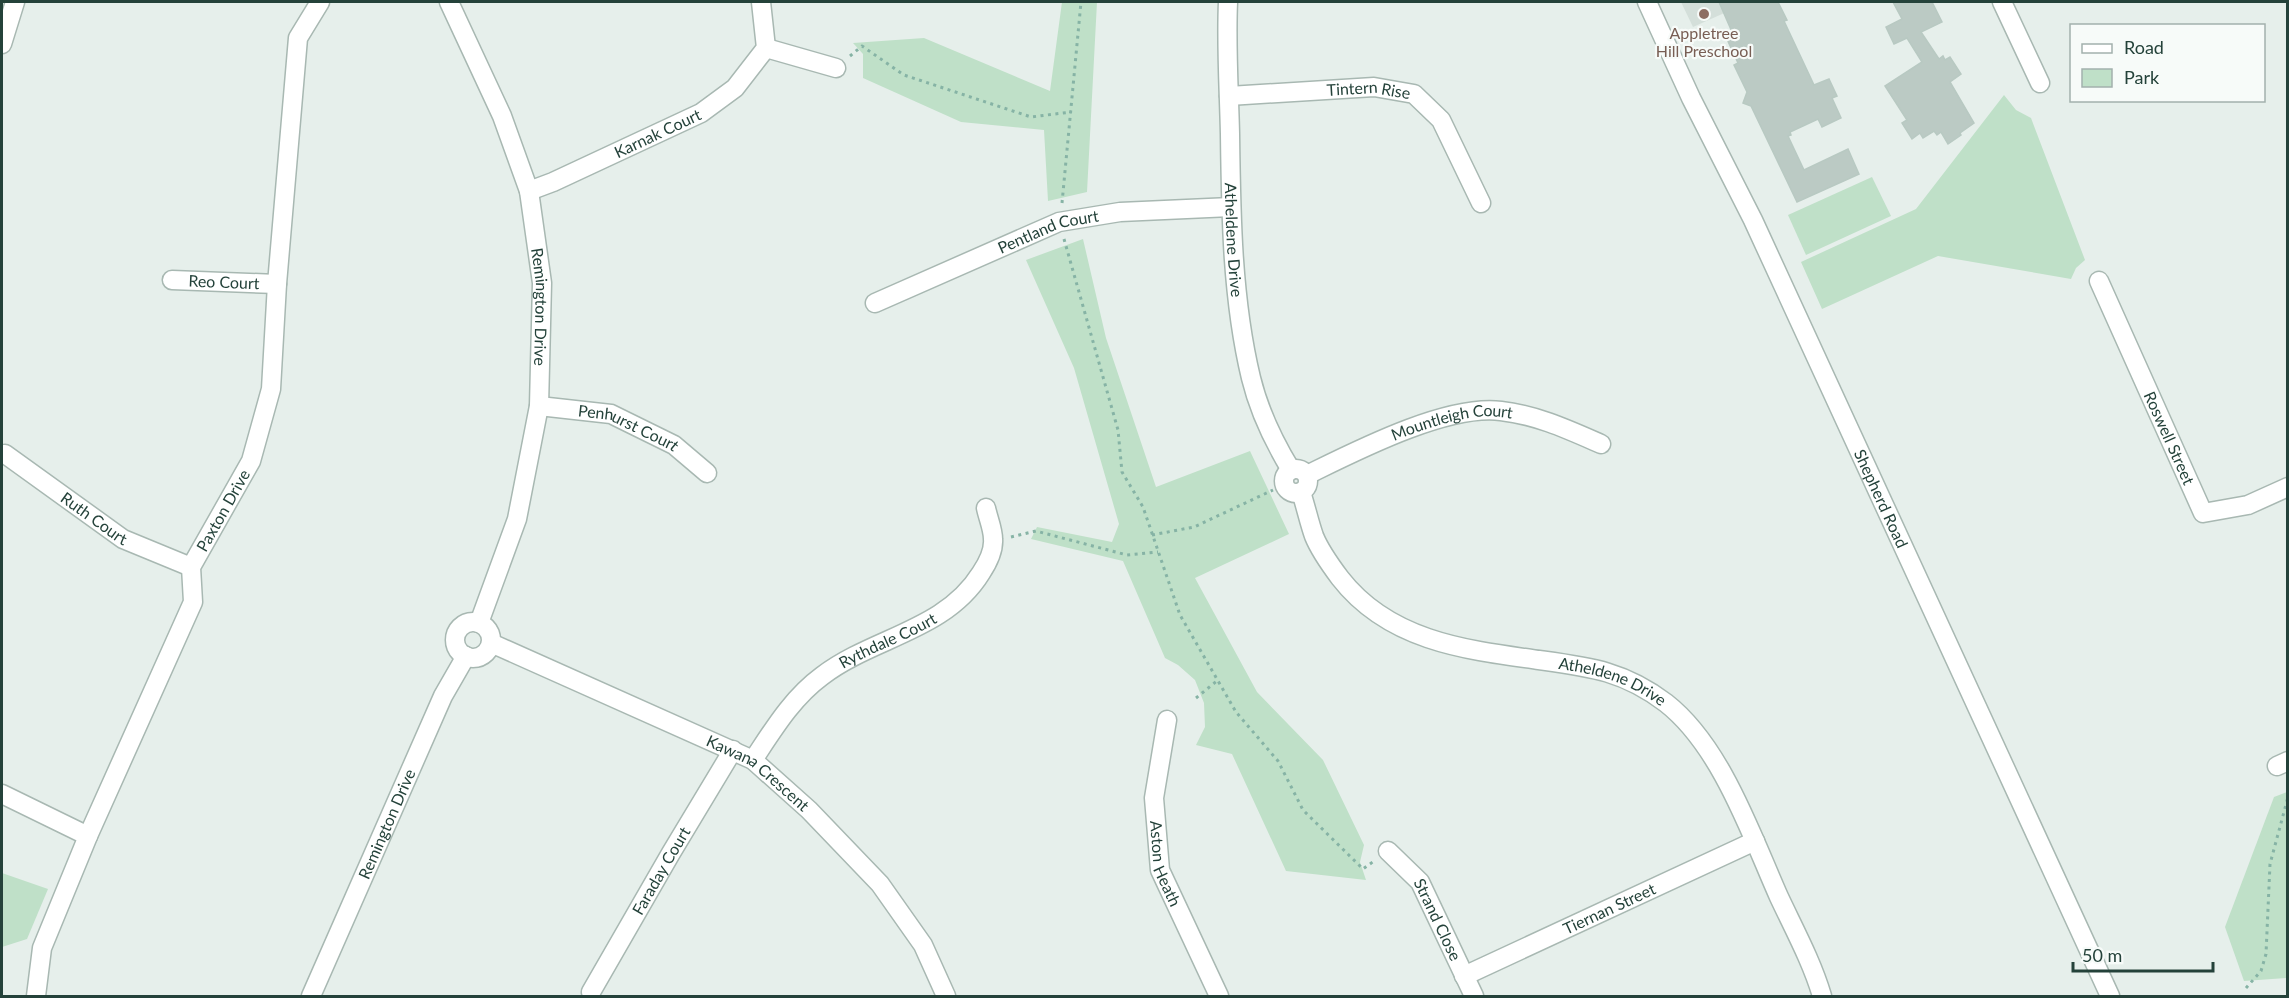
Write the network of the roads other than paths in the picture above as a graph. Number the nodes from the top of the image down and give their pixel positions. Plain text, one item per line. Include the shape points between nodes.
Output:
1 (15, 2) edge
2 (320, 2) edge
3 (449, 2) edge
4 (761, 2) edge
5 (1228, 2) edge
6 (1647, 2) edge
7 (2002, 2) edge
8 (2, 44) edge
9 (766, 48) junction
10 (836, 68) road end
11 (2040, 84) dead end
12 (1229, 96) junction
13 (529, 190) junction
14 (1481, 203) dead end
15 (1231, 207) junction
16 (172, 280) dead end
17 (2099, 281) dead end
18 (277, 284) junction
19 (875, 303) dead end
20 (539, 406) junction
21 (1602, 444) dead end
22 (5, 454) dead end
23 (707, 473) dead end
24 (1300, 479) junction
25 (2288, 487) edge
26 (986, 508) dead end
27 (191, 567) junction
28 (479, 623) junction
29 (491, 643) junction
30 (466, 656) junction
31 (1167, 720) dead end
32 (733, 750) junction
33 (753, 760) junction
34 (2, 794) edge
35 (88, 836) junction
36 (1755, 841) junction
37 (1388, 851) road end
38 (1464, 976) junction
39 (591, 992) dead end
40 (36, 996) edge
41 (311, 996) edge
42 (946, 996) edge
43 (1219, 996) edge
44 (1474, 996) edge
45 (1822, 996) edge
46 (2110, 996) edge

1 - 8 street
2 - 18 street, Paxton Drive via 298,38
3 - 13 street, Remington Drive via 502,116
4 - 9 street
5 - 12 street, Atheldene Drive
6 - 46 street, Shepherd Road via 1753,220
7 - 11 street
9 - 10 street
9 - 13 street, Karnak Court via 735,88 701,113
12 - 14 street, Tintern Rise via 1374,87 1414,94 1441,120
12 - 15 street, Atheldene Drive
13 - 20 street, Remington Drive via 542,283
15 - 19 street, Pentland Court via 1120,212 1059,222
15 - 24 street, Atheldene Drive via 1240,319 1251,380 1273,439
16 - 18 street, Reo Court
17 - 25 street, Roswell Street via 2203,513 2248,505
18 - 27 street, Paxton Drive via 271,389 251,461
20 - 23 street, Penhurst Court via 611,414 674,445
20 - 28 street, Remington Drive via 517,519
21 - 24 street, Mountleigh Court via 1539,418 1499,411 1460,414 1422,424
22 - 27 street, Ruth Court via 123,539
24 - 36 street, Atheldene Drive via 1314,536 1351,592 1373,611 1402,629 1451,647 1580,664 1638,685 1666,703 1707,747
26 - 33 street, Rythdale Court via 993,541 987,564 974,586 939,617 823,675 789,708
27 - 35 street, Paxton Drive via 193,602
28 - 29 street via 489,631
28 - 30 street via 467,623 456,635 457,647
29 - 30 street via 479,657
29 - 32 street, Kawana Crescent
30 - 41 street, Remington Drive via 443,696
31 - 43 street, Aston Heath via 1154,798 1160,870
32 - 33 street, Kawana Crescent
32 - 39 street, Faraday Court
33 - 42 street, Kawana Crescent via 809,810 880,885 923,945
34 - 35 street
35 - 40 street, Paxton Drive via 42,948
36 - 38 street, Tiernan Street
36 - 45 street, Atheldene Drive
37 - 38 street, Strand Close via 1420,882
38 - 44 street, Strand Close

